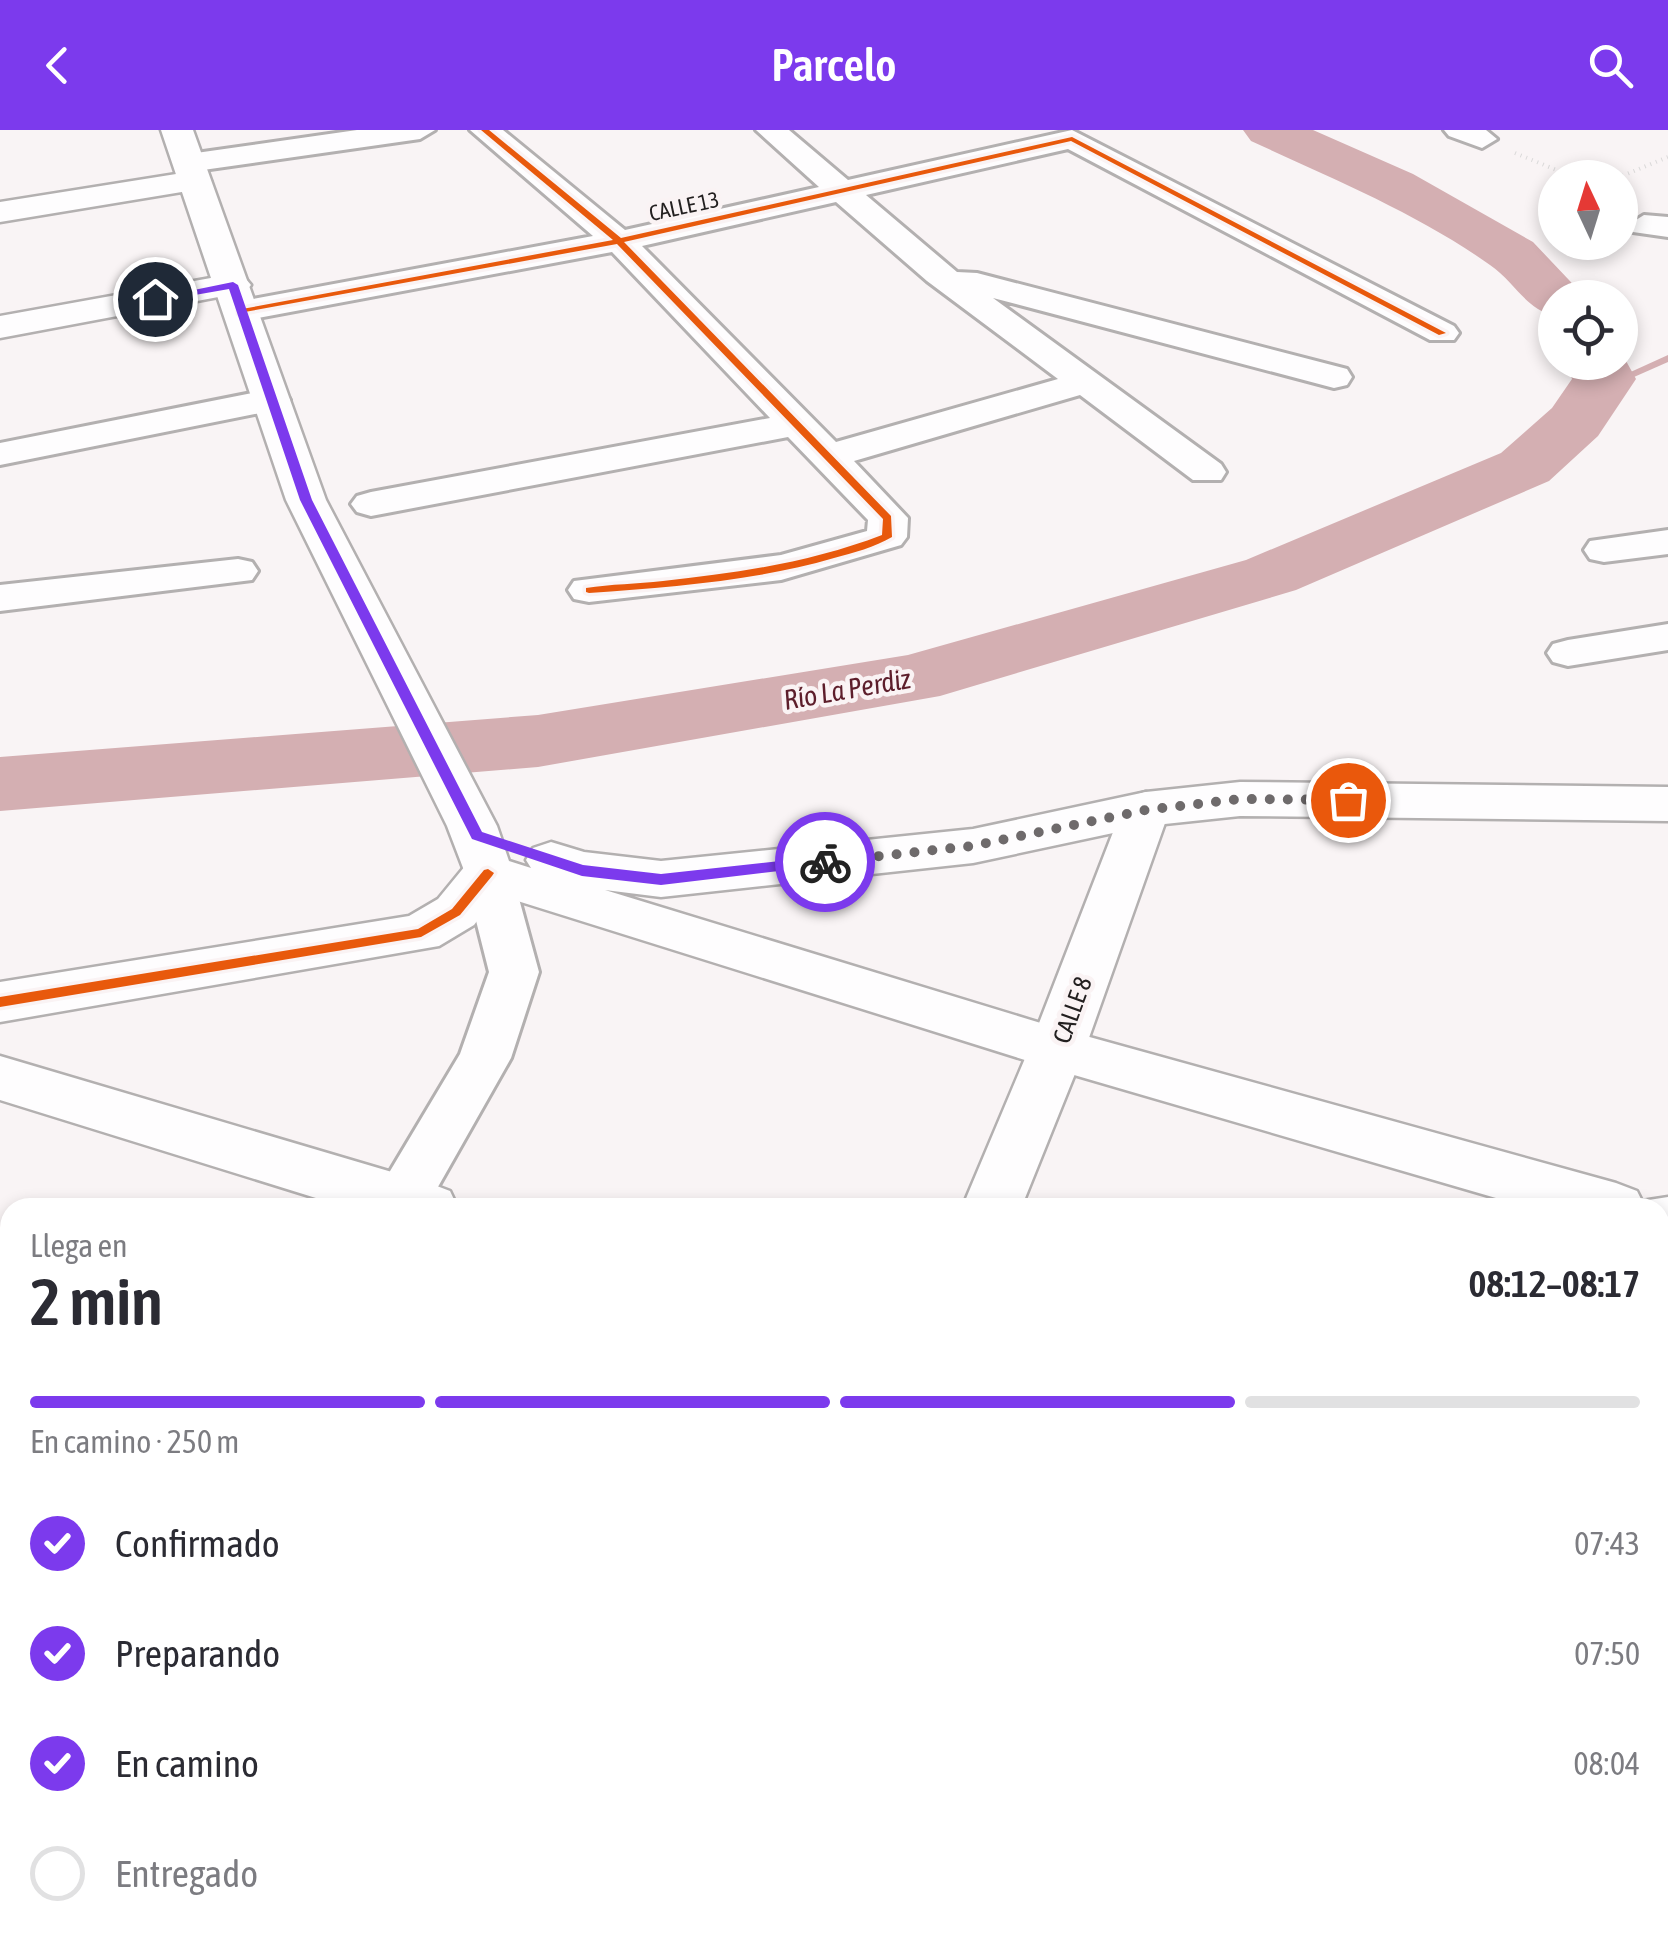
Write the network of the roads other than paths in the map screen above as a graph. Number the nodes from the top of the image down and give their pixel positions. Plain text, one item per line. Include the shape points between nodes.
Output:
1 (420, 130) edge
2 (484, 130) edge
3 (771, 130) edge
4 (187, 158) edge
5 (842, 192) junction
6 (0, 212) edge
7 (618, 241) junction
8 (939, 274) junction
9 (237, 298) junction
10 (0, 327) edge
11 (1442, 334) dead end
12 (1334, 377) dead end
13 (1086, 382) junction
14 (272, 400) junction
15 (798, 424) junction
16 (0, 454) edge
17 (830, 456) junction
18 (1207, 472) dead end
19 (371, 504) dead end
20 (1668, 542) edge
21 (1604, 550) dead end
22 (238, 571) dead end
23 (588, 590) dead end
24 (0, 598) edge
25 (1668, 636) edge
26 (1568, 652) dead end
27 (1668, 804) edge
28 (1146, 810) junction
29 (479, 845) junction
30 (0, 1002) edge
31 (1058, 1049) junction
32 (0, 1078) edge
33 (386, 1198) edge
34 (413, 1198) edge
35 (995, 1198) edge
36 (1581, 1198) edge

1 - 4 street
2 - 7 street
3 - 5 street
4 - 6 main road
4 - 9 main road
5 - 7 street, CALLE 13
5 - 8 street
5 - 11 street, CALLE 13 via 1072,139
7 - 9 street, CALLE 13
7 - 15 street
8 - 12 street
8 - 13 street
9 - 10 main road, CALLE 13
9 - 14 main road
13 - 17 street
13 - 18 street
14 - 16 street
14 - 29 main road via 306,500
15 - 17 street
15 - 19 street
17 - 23 street via 888,518 887,537 856,551 674,584
20 - 21 street
22 - 24 street
25 - 26 street
27 - 28 main road via 1240,799
28 - 29 main road via 972,846 661,880 582,870
28 - 31 main road, CALLE 8
29 - 30 main road via 456,912 421,932
29 - 31 main road
29 - 34 street via 514,972 486,1058
31 - 35 main road, CALLE 8
31 - 36 main road
32 - 33 main road

